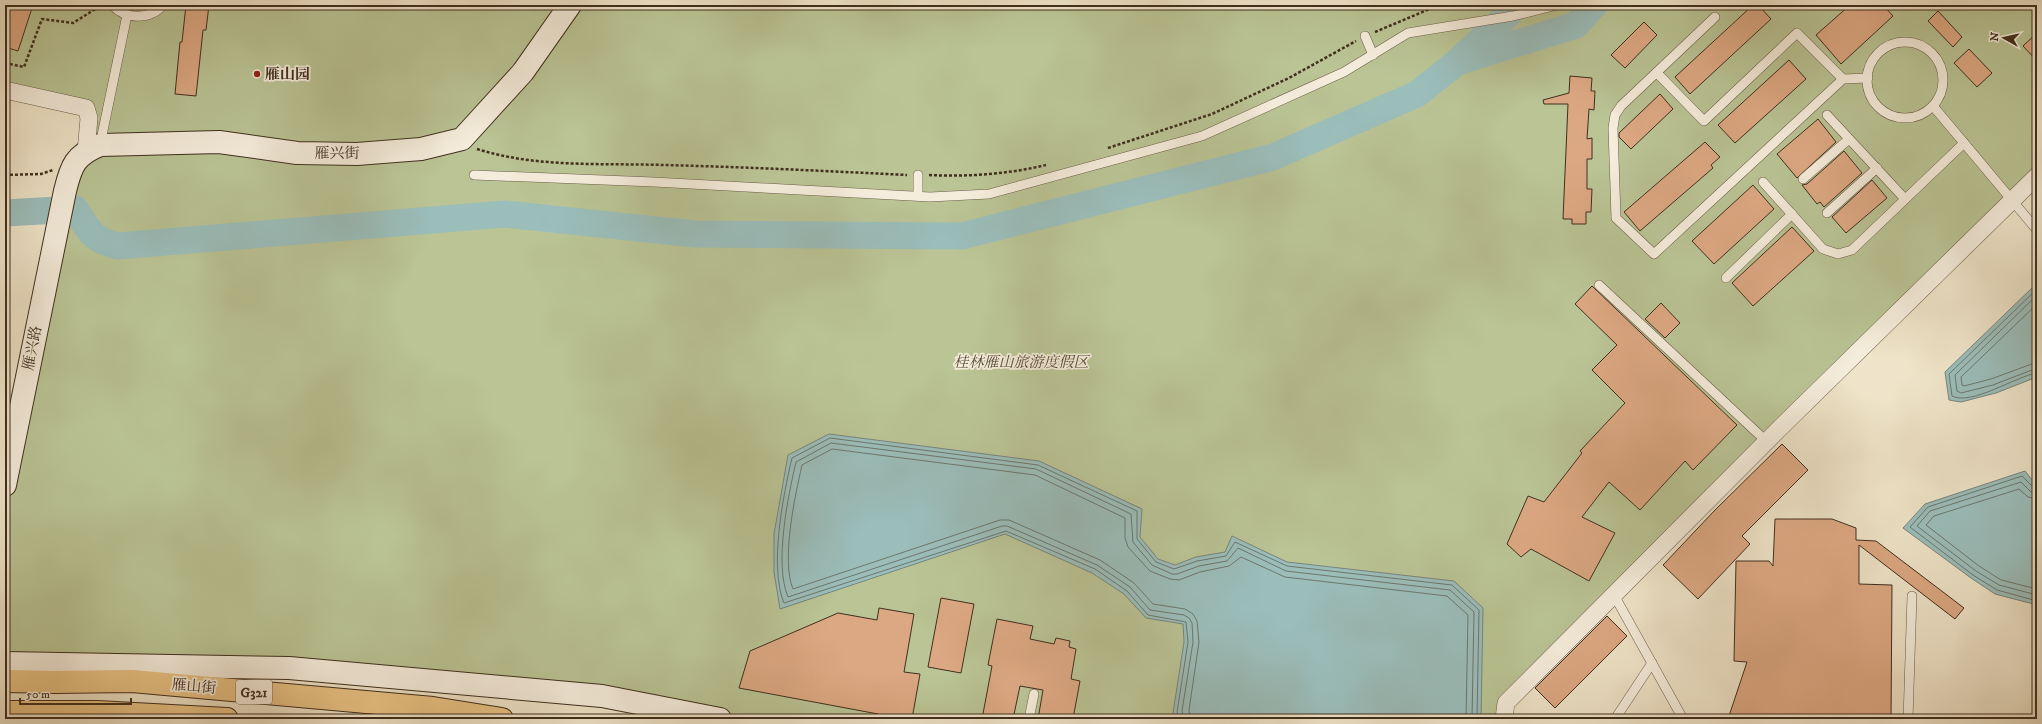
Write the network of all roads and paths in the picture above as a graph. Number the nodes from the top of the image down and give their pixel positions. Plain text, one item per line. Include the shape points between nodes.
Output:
1 (102, 5) edge
2 (112, 5) edge
3 (163, 5) edge
4 (570, 5) edge
5 (1439, 5) edge
6 (1557, 5) edge
7 (127, 15) junction
8 (1715, 17) dead end
9 (1365, 36) junction
10 (1373, 54) junction
11 (5, 63) edge
12 (1657, 73) junction
13 (1868, 78) junction
14 (1843, 79) junction
15 (5, 90) edge
16 (1933, 106) junction
17 (1827, 115) dead end
18 (1849, 139) junction
19 (1964, 142) junction
20 (472, 148) dead end
21 (1104, 149) dead end
22 (87, 153) junction
23 (1053, 163) dead end
24 (1877, 168) junction
25 (5, 175) edge
26 (474, 175) dead end
27 (918, 175) junction
28 (2037, 176) edge
29 (1803, 179) dead end
30 (1763, 182) dead end
31 (918, 196) junction
32 (1905, 199) junction
33 (2012, 199) junction
34 (1827, 213) dead end
35 (1792, 214) junction
36 (2037, 230) edge
37 (1726, 278) dead end
38 (1599, 285) dead end
39 (1766, 441) junction
40 (5, 485) edge
41 (1614, 595) junction
42 (1912, 596) dead end
43 (5, 663) edge
44 (1652, 663) junction
45 (5, 681) edge
46 (1034, 694) dead end
47 (5, 712) edge
48 (227, 719) edge
49 (502, 719) edge
50 (720, 719) edge
51 (1029, 719) edge
52 (1504, 719) edge
53 (1615, 719) edge
54 (1683, 719) edge
55 (1908, 719) edge

1 - 11 path via 73,23 42,19 24,67
2 - 7 lane
3 - 7 lane via 150,15
4 - 22 street, 雁兴街 via 523,72 462,139 421,150 357,154 297,153 219,142
5 - 9 path
6 - 10 lane via 1513,16 1408,34
7 - 22 lane
8 - 12 lane
9 - 10 lane
9 - 21 path via 1289,78 1212,114
10 - 31 lane via 1344,72 1202,136 989,194
12 - 14 lane via 1704,121 1797,33
12 - 14 lane via 1618,110 1614,115 1613,125 1616,218 1654,254
13 - 14 lane
13 - 16 lane via 1870,94 1875,103 1893,116 1914,117
13 - 16 lane via 1872,62 1888,46 1911,43 1922,46 1938,62 1942,73 1939,96
15 - 22 street via 86,108 89,118
16 - 19 lane
17 - 18 lane
18 - 24 lane
18 - 29 lane
19 - 32 lane
19 - 33 lane
20 - 27 path via 497,156 531,161
22 - 25 path via 41,174
22 - 40 street, 雁兴路 via 63,201
23 - 27 path via 1024,170 957,177
24 - 32 lane
24 - 34 lane
26 - 31 lane
27 - 31 lane
28 - 33 street
30 - 35 lane
32 - 35 lane via 1852,250 1838,254 1823,249
33 - 36 lane
33 - 39 street
35 - 37 lane
38 - 39 lane
39 - 41 street
41 - 44 lane
41 - 52 street via 1506,703
42 - 55 lane
43 - 50 street via 289,668 602,696
44 - 53 lane
44 - 54 lane
45 - 49 highway, 雁山街 / G321 via 132,681 433,708
46 - 51 lane
47 - 48 highway, 雁山街 / G321 via 97,712

